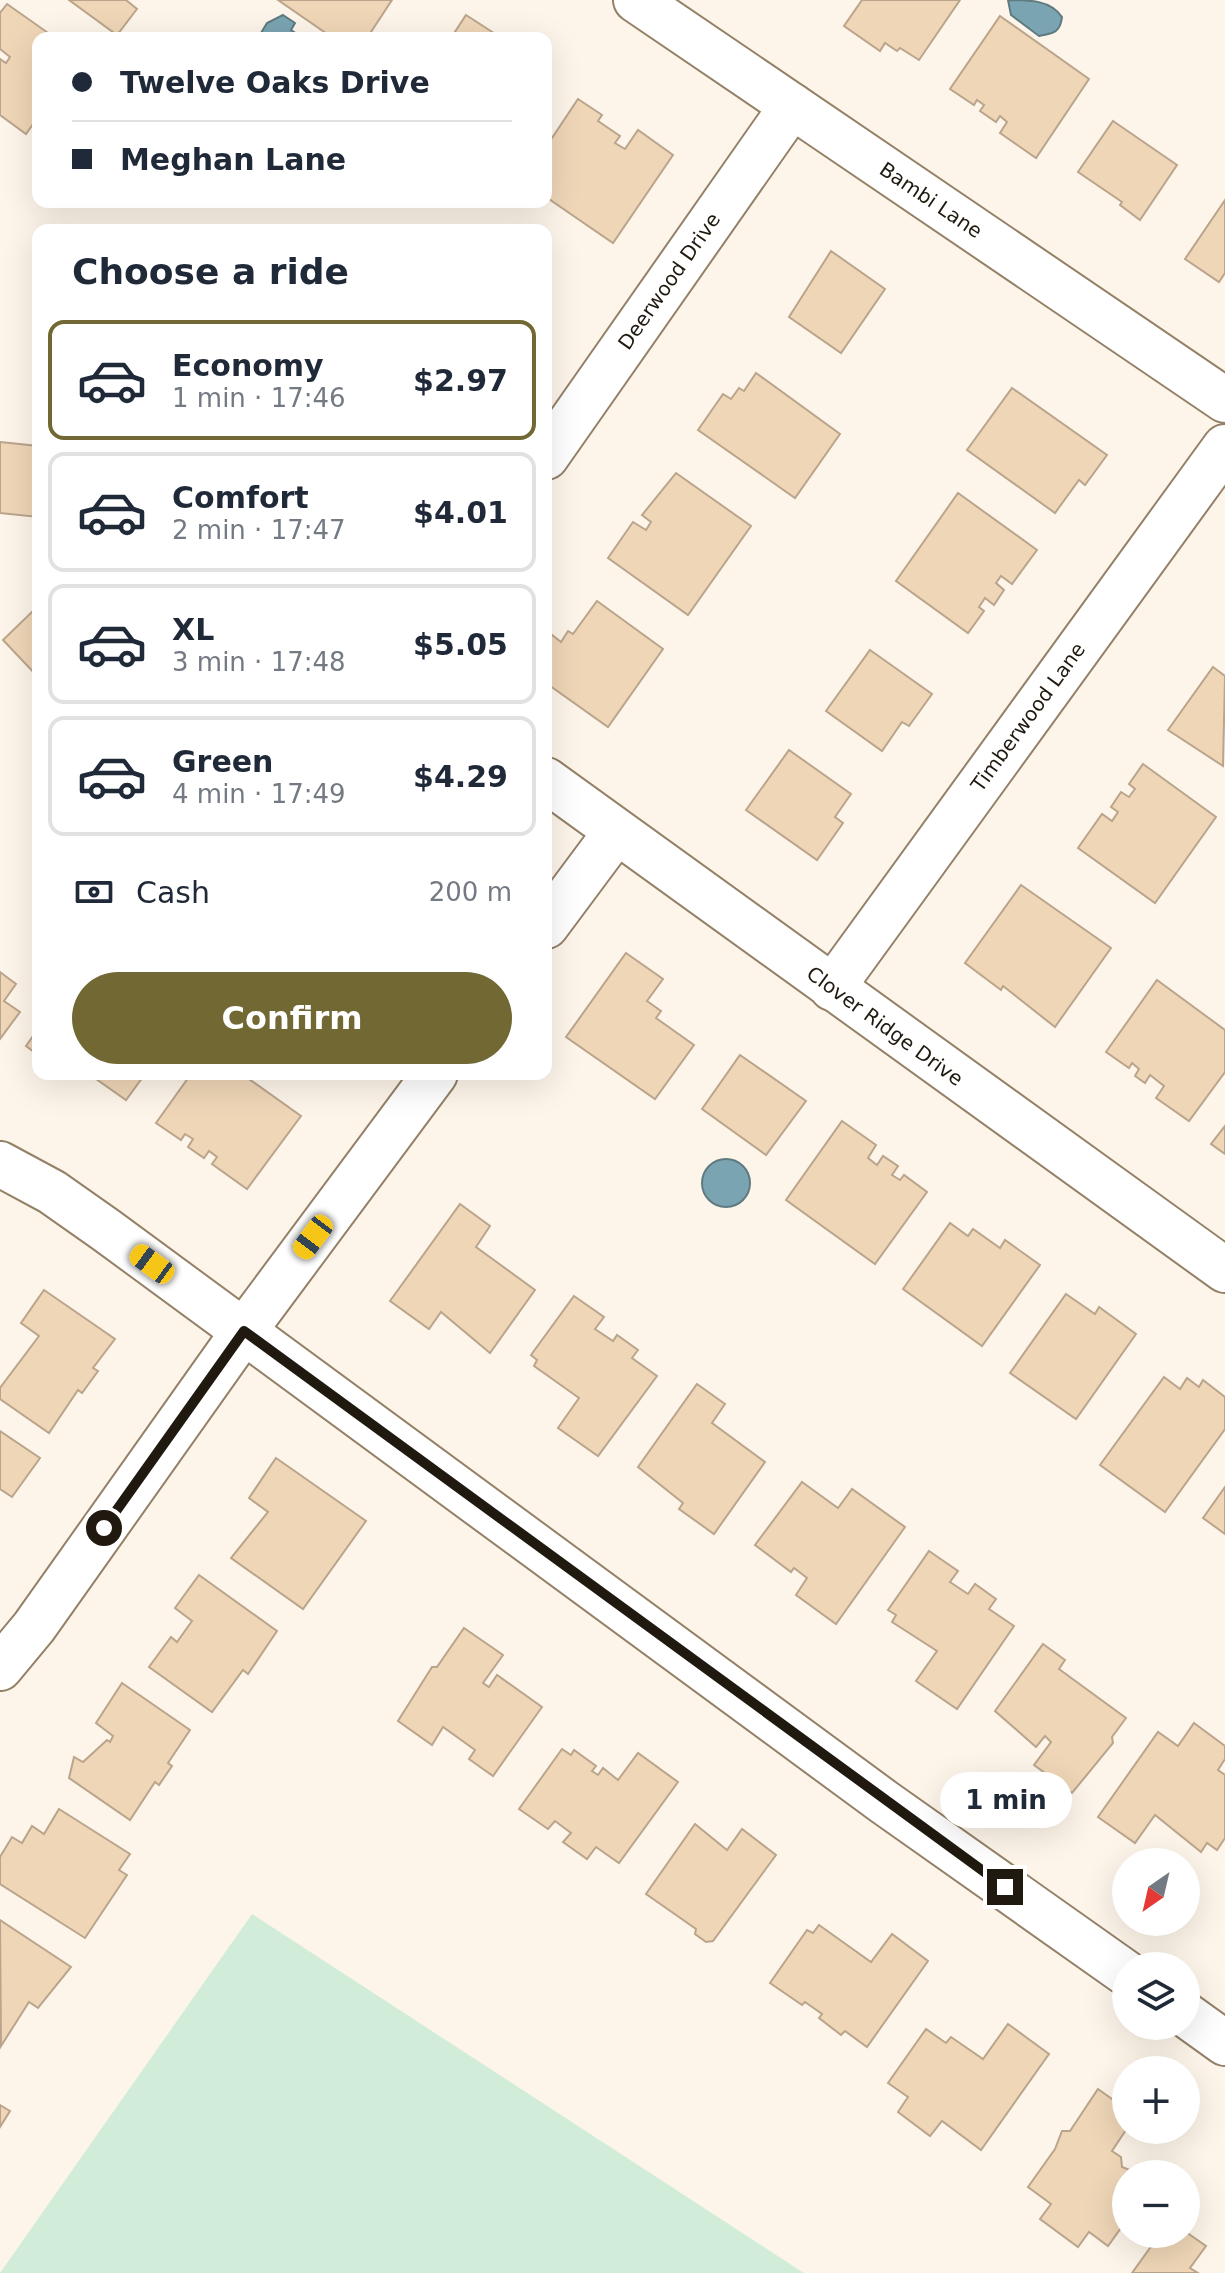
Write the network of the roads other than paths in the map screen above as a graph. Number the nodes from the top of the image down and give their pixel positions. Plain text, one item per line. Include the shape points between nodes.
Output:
1 (636, 0) edge
2 (792, 106) junction
3 (1225, 400) edge
4 (1225, 447) edge
5 (552, 448) edge
6 (552, 784) edge
7 (616, 832) junction
8 (552, 918) edge
9 (832, 988) junction
10 (431, 1080) edge
11 (0, 1164) edge
12 (1225, 1270) edge
13 (244, 1331) junction
14 (0, 1668) edge
15 (1112, 1963) edge
16 (1200, 2025) edge
17 (1225, 2043) edge

1 - 2 street, Bambi Lane
2 - 3 street, Bambi Lane
2 - 5 street, Deerwood Drive
4 - 9 street, Timberwood Lane
6 - 7 street, Clover Ridge Drive
7 - 8 street
7 - 9 street, Clover Ridge Drive
9 - 12 street, Clover Ridge Drive
10 - 13 street
11 - 13 street via 52,1192
13 - 14 street
13 - 15 street
16 - 17 street

